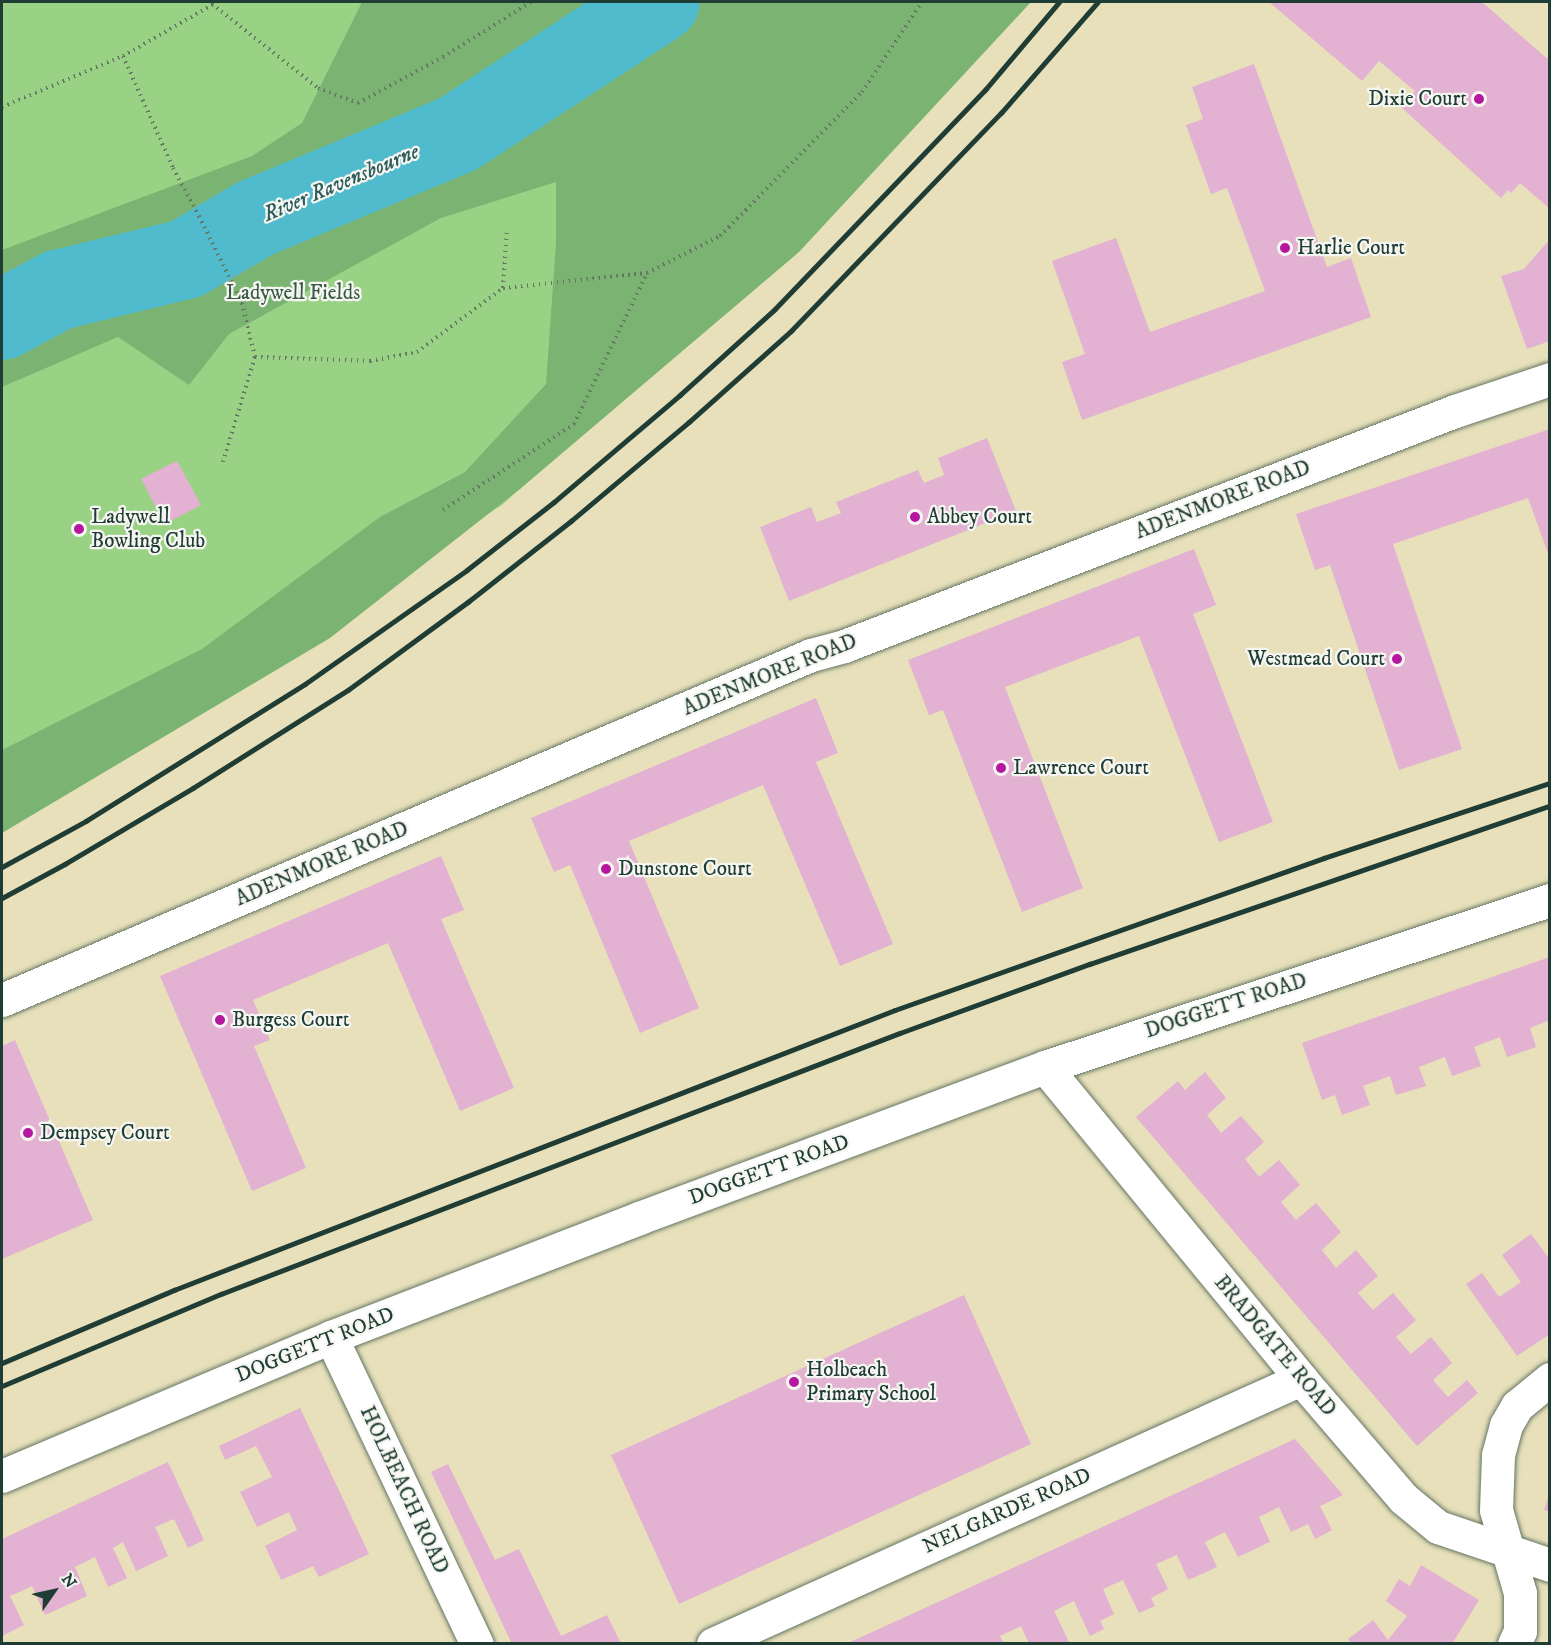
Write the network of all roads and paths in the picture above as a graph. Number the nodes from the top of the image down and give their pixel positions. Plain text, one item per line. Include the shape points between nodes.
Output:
1 (218, 2) edge
2 (531, 2) edge
3 (922, 2) edge
4 (212, 4) junction
5 (123, 56) junction
6 (2, 106) edge
7 (507, 230) dead end
8 (647, 273) junction
9 (503, 288) junction
10 (255, 357) junction
11 (1550, 379) edge
12 (224, 462) dead end
13 (443, 510) dead end
14 (1550, 900) edge
15 (2, 1000) edge
16 (1045, 1067) junction
17 (331, 1337) junction
18 (1301, 1379) junction
19 (1550, 1379) edge
20 (2, 1476) edge
21 (1509, 1551) junction
22 (1550, 1565) edge
23 (477, 1644) edge
24 (713, 1644) edge
25 (1514, 1644) edge

1 - 4 path
2 - 4 path via 443,57 358,103 318,88
3 - 8 path via 862,92 720,236
4 - 5 path
5 - 6 path
5 - 10 path via 173,168 242,303
7 - 9 path
8 - 9 path
8 - 13 path via 574,424
9 - 10 path via 417,352 370,361
10 - 12 path
11 - 15 street, ADENMORE ROAD via 1446,415 844,646 811,655
14 - 16 street, DOGGETT ROAD
16 - 17 street, DOGGETT ROAD
16 - 18 street, BRADGATE ROAD
17 - 20 street, DOGGETT ROAD
17 - 23 street, HOLBEACH ROAD
18 - 21 street, BRADGATE ROAD via 1404,1499 1438,1527
18 - 24 street, NELGARDE ROAD
19 - 21 street via 1517,1406 1506,1425 1498,1455 1496,1510
21 - 22 street, BRADGATE ROAD
21 - 25 street via 1520,1593 1520,1631

